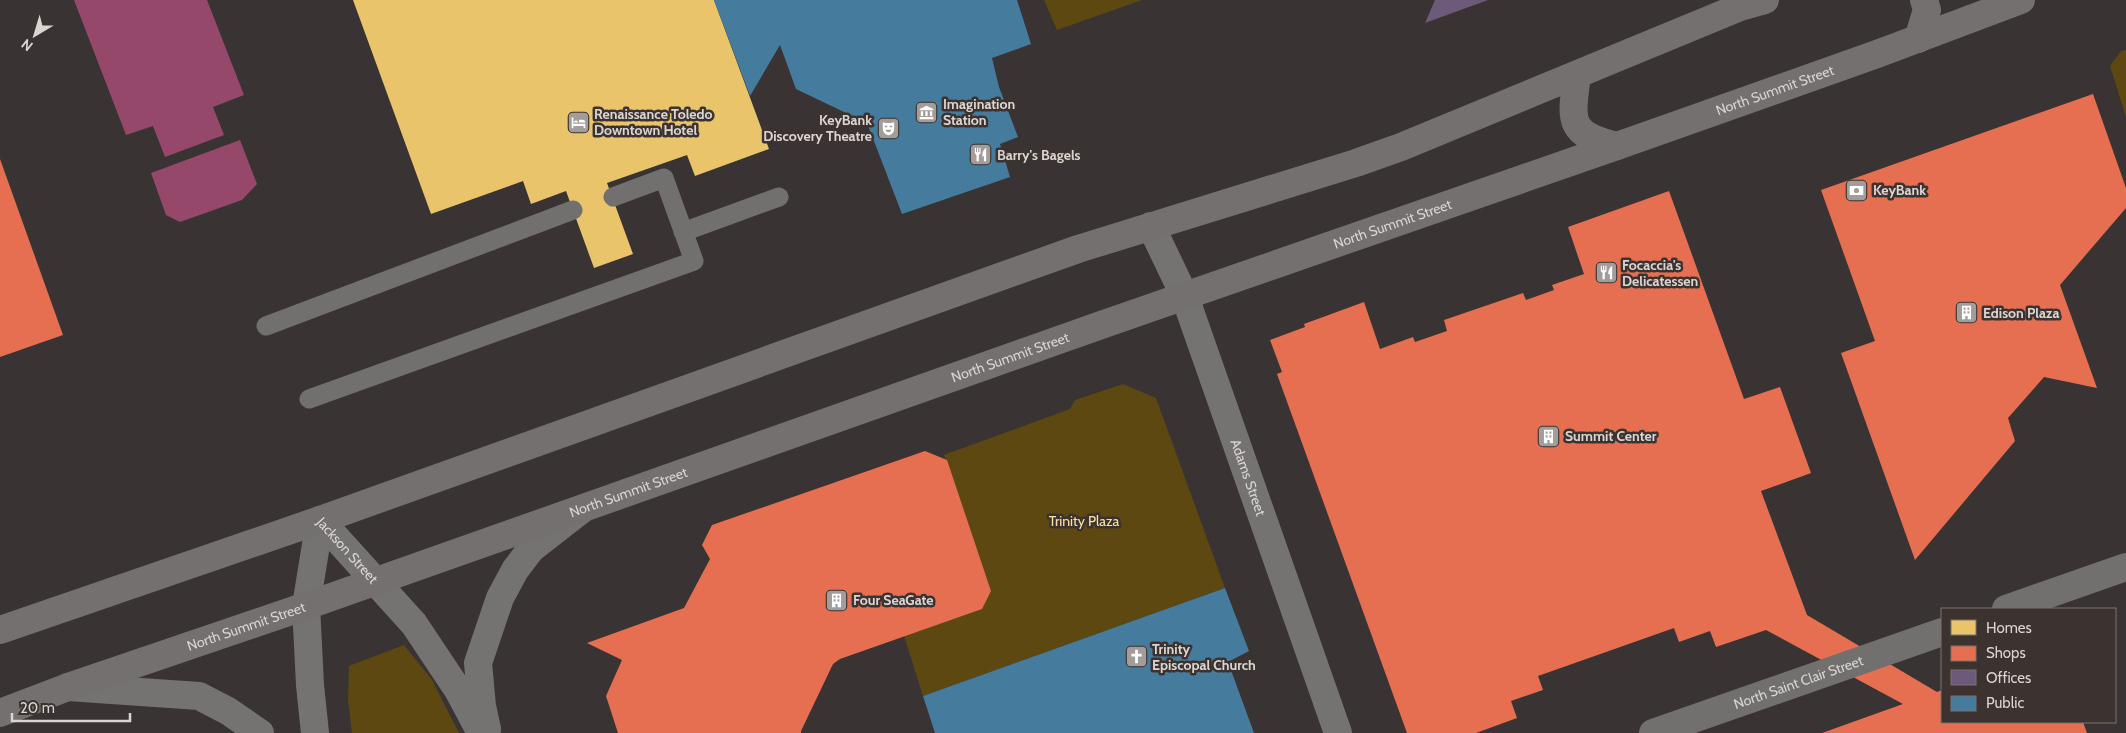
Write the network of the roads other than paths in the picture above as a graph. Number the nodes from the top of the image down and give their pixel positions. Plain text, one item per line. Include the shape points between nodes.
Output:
1 (1765, 0) edge
2 (1924, 0) edge
3 (2021, 0) edge
4 (1918, 39) junction
5 (1577, 75) junction
6 (1618, 146) junction
7 (613, 197) dead end
8 (779, 197) dead end
9 (573, 210) dead end
10 (1151, 226) junction
11 (683, 232) junction
12 (1185, 297) junction
13 (266, 326) dead end
14 (309, 399) dead end
15 (585, 507) junction
16 (320, 520) junction
17 (2126, 567) edge
18 (375, 582) junction
19 (306, 606) junction
20 (2009, 608) edge
21 (0, 630) edge
22 (1941, 632) edge
23 (68, 687) junction
24 (0, 714) edge
25 (260, 733) edge
26 (315, 733) edge
27 (481, 733) edge
28 (488, 733) edge
29 (1338, 733) edge
30 (1654, 733) edge

1 - 5 main road via 1740,7
2 - 4 main road via 1927,10
3 - 4 main road, North Summit Street
4 - 6 main road, North Summit Street
5 - 6 main road via 1573,121 1587,136
5 - 10 main road via 1365,159
6 - 12 main road, North Summit Street
7 - 11 lane via 664,178
8 - 11 lane
9 - 13 lane
10 - 12 street, Adams Street
10 - 16 main road via 1078,249
11 - 14 lane via 694,261
12 - 15 main road, North Summit Street
12 - 29 street, Adams Street
15 - 18 main road, North Summit Street
15 - 28 street via 531,550 515,570 500,598 478,663
16 - 18 street, Jackson Street
16 - 19 street, Jackson Street
16 - 21 main road
17 - 20 street
18 - 19 main road, North Summit Street
18 - 27 street, Jackson Street via 414,624 458,690
19 - 23 main road, North Summit Street
19 - 26 street, Jackson Street
22 - 30 street, North Saint Clair Street
23 - 24 main road, North Summit Street
23 - 25 street via 199,696

